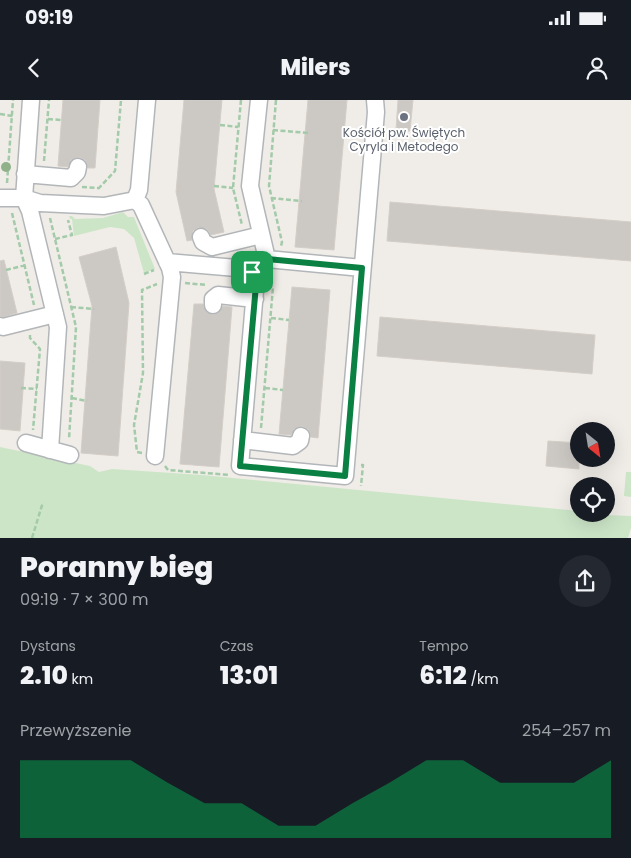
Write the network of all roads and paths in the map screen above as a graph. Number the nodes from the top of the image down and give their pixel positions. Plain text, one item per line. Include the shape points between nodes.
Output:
1 (31, 100) edge
2 (121, 100) edge
3 (147, 100) edge
4 (259, 100) edge
5 (276, 100) edge
6 (375, 100) edge
7 (47, 119) dead end
8 (61, 120) dead end
9 (220, 125) dead end
10 (239, 127) dead end
11 (273, 130) junction
12 (308, 133) dead end
13 (78, 167) dead end
14 (25, 174) junction
15 (2, 181) dead end
16 (214, 186) dead end
17 (233, 188) dead end
18 (10, 192) edge
19 (271, 198) junction
20 (135, 200) junction
21 (302, 201) dead end
22 (102, 206) junction
23 (66, 212) dead end
24 (261, 235) junction
25 (201, 237) dead end
26 (55, 239) dead end
27 (272, 260) junction
28 (42, 261) junction
29 (25, 265) junction
30 (163, 266) junction
31 (362, 268) junction
32 (6, 270) dead end
33 (144, 274) dead end
34 (164, 281) dead end
35 (254, 285) junction
36 (213, 305) dead end
37 (54, 309) junction
38 (94, 309) dead end
39 (271, 318) junction
40 (289, 320) dead end
41 (0, 326) edge
42 (31, 333) dead end
43 (265, 388) junction
44 (283, 390) dead end
45 (54, 396) junction
46 (87, 401) dead end
47 (301, 436) dead end
48 (242, 440) junction
49 (260, 442) junction
50 (29, 444) joint
51 (50, 450) junction
52 (70, 455) dead end
53 (155, 455) joint
54 (43, 502) dead end
55 (32, 538) edge

1 - 14 street
2 - 22 path via 115,171 98,188
3 - 20 street via 139,190
4 - 24 street via 250,186
5 - 11 path
6 - 31 street
7 - 8 path
9 - 10 path
11 - 12 path
11 - 19 path via 268,186
13 - 14 street via 71,178
14 - 18 street
15 - 18 path
16 - 17 path
18 - 22 street via 40,203
18 - 28 street via 30,211
18 - 29 path
19 - 21 path
19 - 27 path via 282,242
20 - 22 street
20 - 30 street via 141,205
23 - 26 path via 72,235
24 - 25 street via 212,247
24 - 27 street
27 - 31 street
27 - 35 street
28 - 29 path
28 - 37 street
29 - 32 path
29 - 37 path via 35,309
30 - 33 path
30 - 35 street via 248,269
30 - 53 street via 171,273 171,281
31 - 48 street via 345,476 240,466
34 - 53 path via 142,290 143,373 134,425 137,452
35 - 36 street via 218,295 213,299
35 - 39 path via 273,287
35 - 48 street
37 - 38 path via 68,306
37 - 41 street
37 - 45 street via 58,332
39 - 40 path
39 - 43 path
42 - 50 path via 30,338 40,349
43 - 44 path
43 - 49 path
45 - 46 path
45 - 51 street
47 - 49 street via 294,446
48 - 49 street
50 - 51 street
51 - 52 street
54 - 55 path

